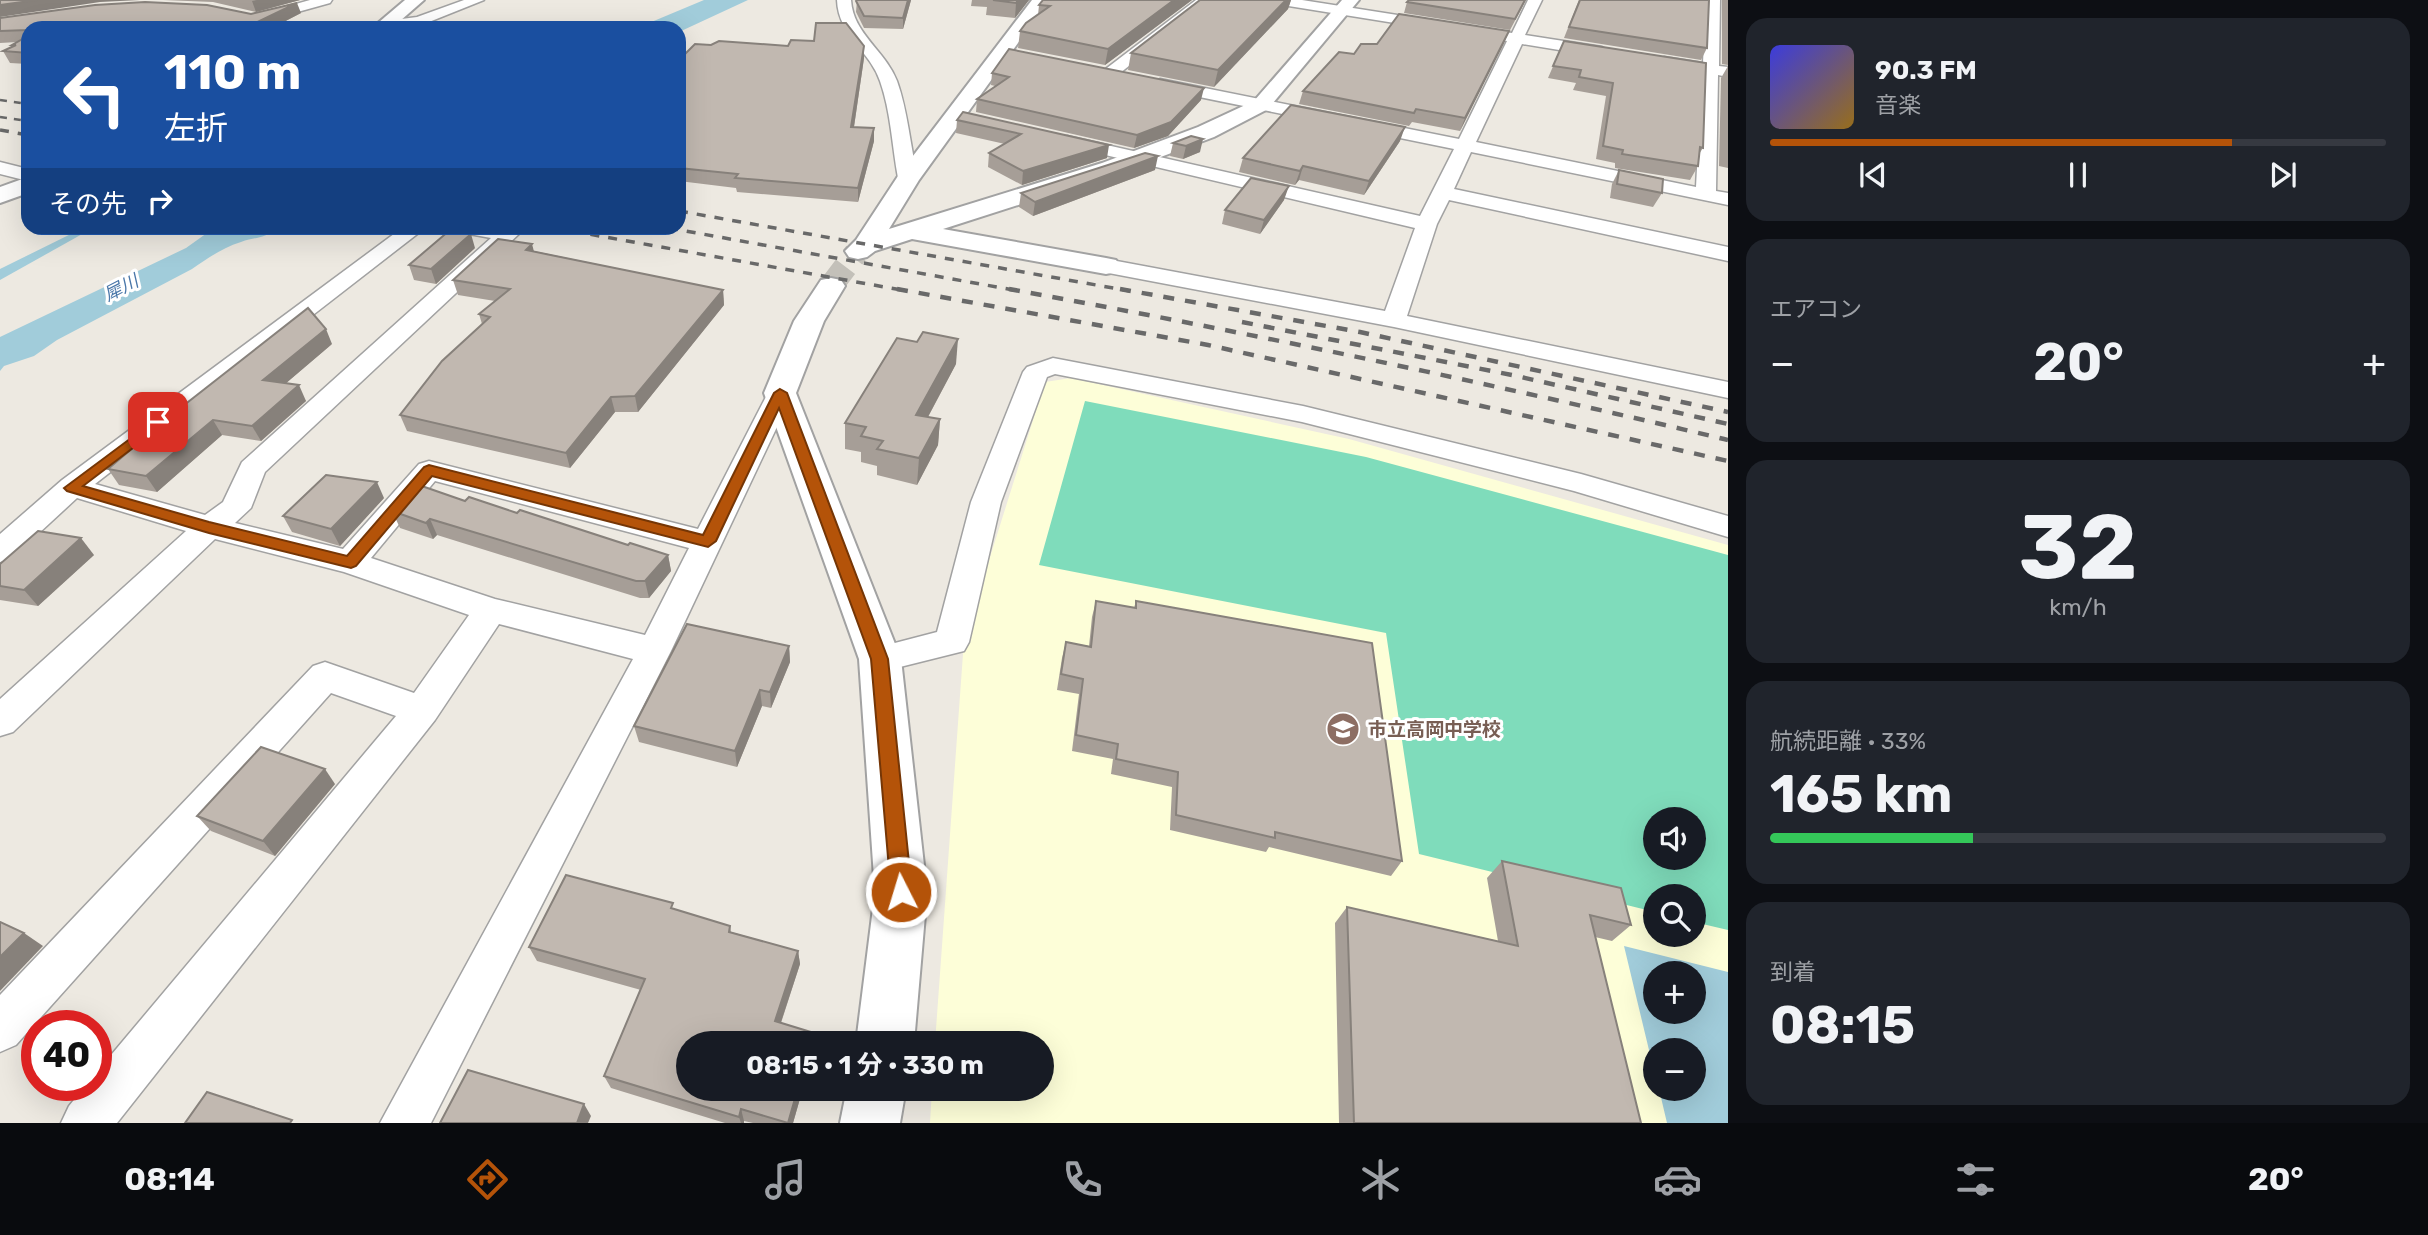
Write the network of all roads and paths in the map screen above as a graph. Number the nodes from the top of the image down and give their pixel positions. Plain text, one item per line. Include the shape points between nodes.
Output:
1 (416, 0) edge
2 (477, 0) edge
3 (844, 0) edge
4 (1041, 0) edge
5 (1205, 0) edge
6 (1276, 0) edge
7 (1535, 0) edge
8 (1713, 0) edge
9 (331, 3) edge
10 (1346, 5) edge
11 (246, 16) edge
12 (309, 21) dead end
13 (389, 21) edge
14 (419, 21) edge
15 (1517, 38) junction
16 (1620, 55) edge
17 (1646, 59) edge
18 (1719, 71) edge
19 (1261, 105) junction
20 (1046, 136) edge
21 (1465, 146) junction
22 (1136, 157) junction
23 (0, 168) edge
24 (21, 173) edge
25 (908, 178) junction
26 (21, 187) edge
27 (1443, 193) junction
28 (1706, 195) junction
29 (0, 197) edge
30 (1728, 199) edge
31 (1427, 224) junction
32 (907, 231) junction
33 (406, 235) edge
34 (507, 235) edge
35 (1728, 254) edge
36 (1106, 267) joint
37 (831, 286) tunnel mouth
38 (1394, 320) junction
39 (1728, 390) edge
40 (780, 393) junction
41 (72, 488) junction
42 (209, 527) junction
43 (1728, 527) edge
44 (708, 541) junction
45 (0, 551) edge
46 (351, 562) junction
47 (491, 610) junction
48 (654, 651) junction
49 (880, 659) junction
50 (422, 710) junction
51 (0, 721) edge
52 (0, 1029) edge
53 (886, 1031) edge
54 (874, 1101) edge
55 (86, 1123) edge
56 (405, 1123) edge
57 (870, 1123) edge

1 - 13 street
2 - 14 street
3 - 25 street via 846,15 866,51 887,75
4 - 25 street via 1009,54
5 - 19 street via 1103,73
6 - 10 street
7 - 15 street
8 - 18 street
9 - 11 street via 256,19
9 - 12 street
10 - 15 street
10 - 19 street
15 - 16 street
15 - 21 street
17 - 18 street
18 - 28 street
19 - 21 street
19 - 22 street via 1206,132
20 - 22 street
21 - 27 street
21 - 28 street
22 - 31 street
22 - 32 street
23 - 24 street
25 - 32 street via 861,248
26 - 29 street
27 - 31 street
27 - 35 street
28 - 30 street
31 - 38 street
32 - 36 street
33 - 41 street
34 - 42 street via 252,468 236,508
36 - 38 street
37 - 40 street via 808,321
38 - 39 street
40 - 44 street
40 - 49 street
41 - 42 street
41 - 45 street
42 - 46 street
42 - 51 street
43 - 49 street via 1581,483 1303,414 1053,366 1036,372 986,502 952,642
44 - 46 street via 429,470
44 - 48 street
46 - 47 street
47 - 48 street
47 - 50 street
48 - 56 street
49 - 53 street via 901,892
50 - 52 street via 325,676
50 - 55 street
54 - 57 street

